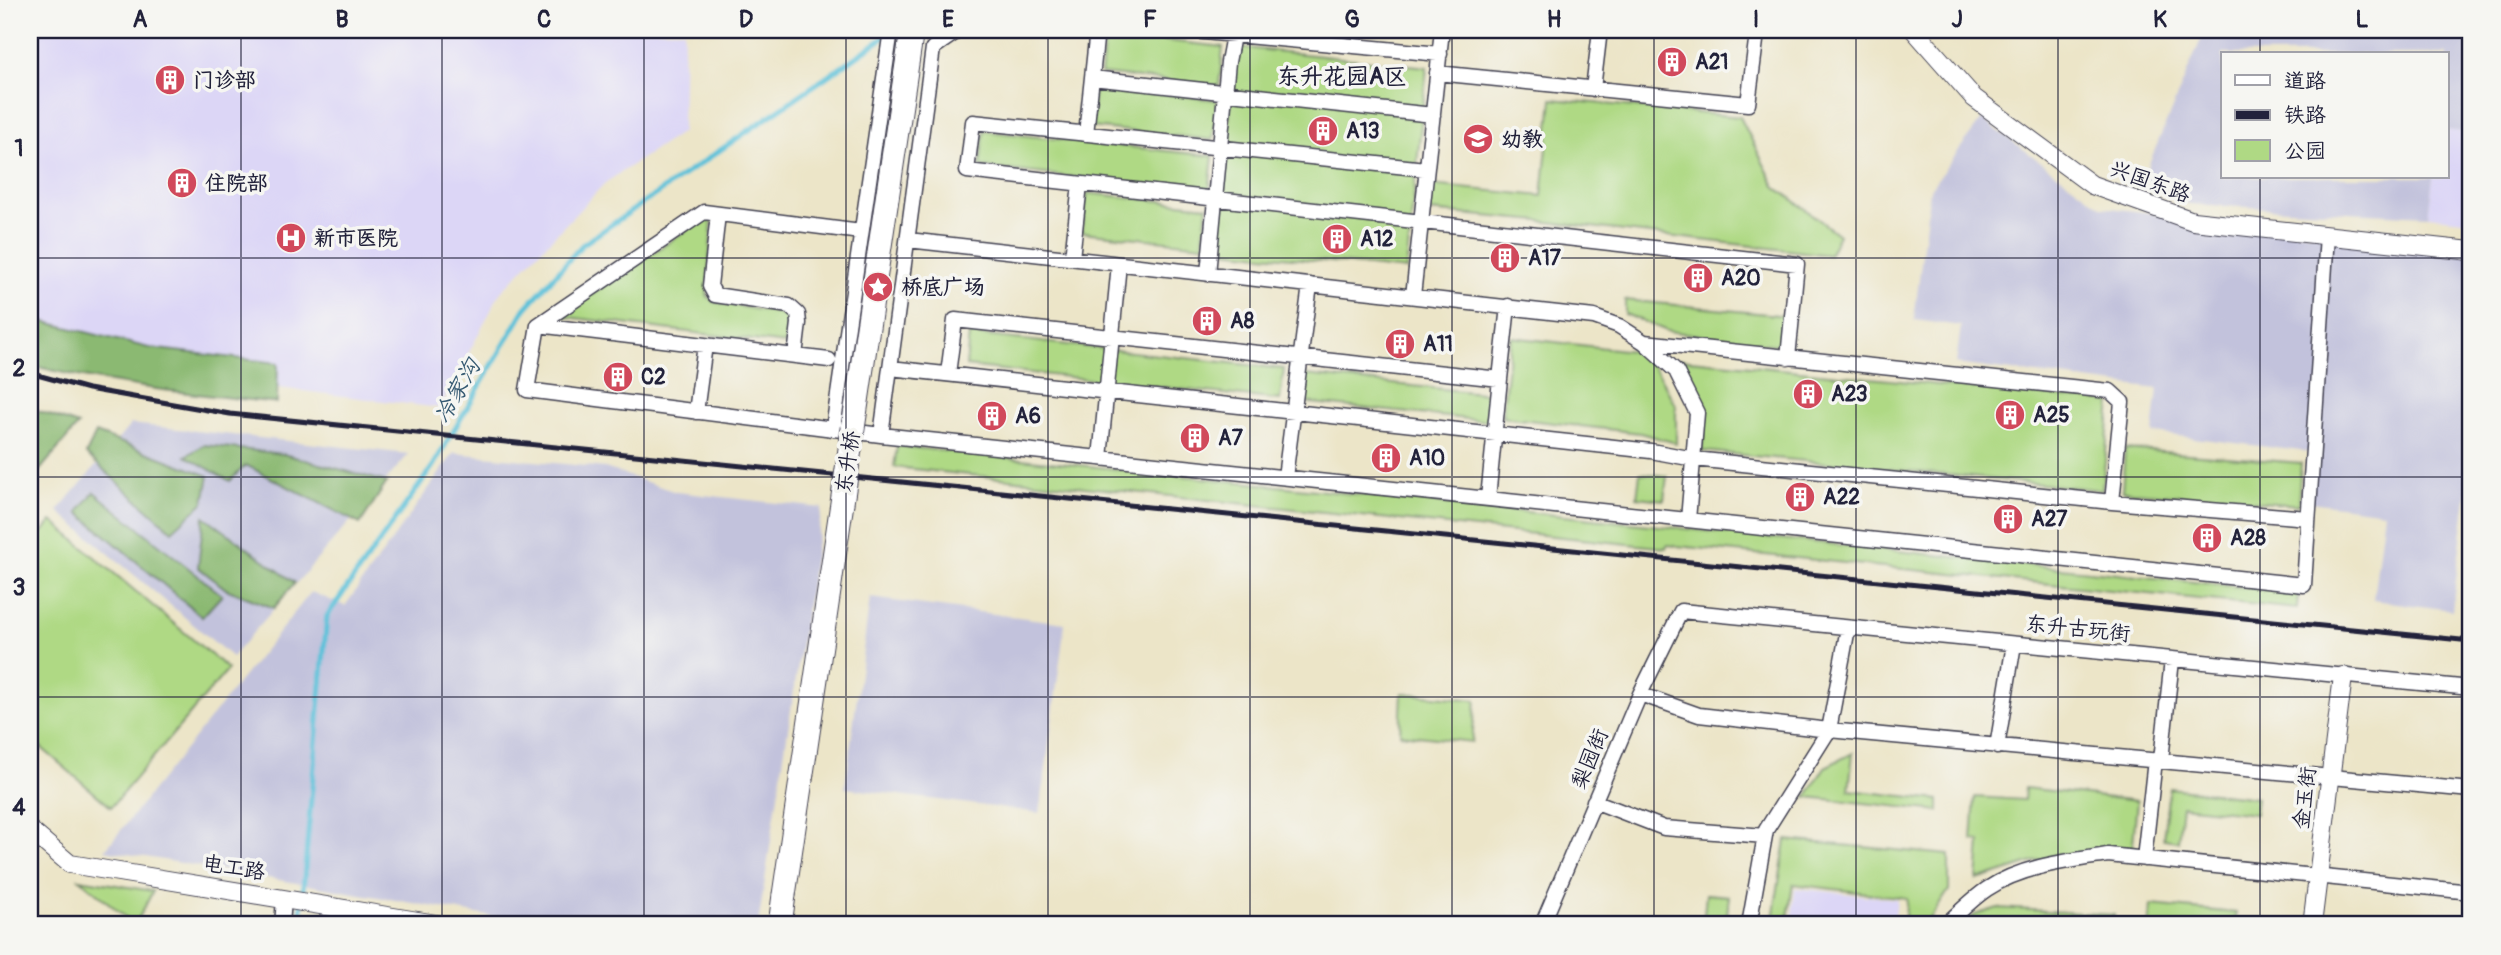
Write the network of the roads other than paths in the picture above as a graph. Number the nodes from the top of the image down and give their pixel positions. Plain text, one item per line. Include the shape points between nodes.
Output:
1 (891, 30) edge
2 (912, 30) edge
3 (959, 30) edge
4 (1097, 30) edge
5 (1182, 30) edge
6 (1442, 30) edge
7 (1600, 30) edge
8 (1752, 30) edge
9 (1914, 30) edge
10 (1234, 32) edge
11 (1440, 54) junction
12 (1437, 73) junction
13 (1092, 78) junction
14 (1593, 89) junction
15 (1225, 93) junction
16 (1433, 116) junction
17 (1086, 134) junction
18 (875, 143) junction
19 (1220, 148) junction
20 (920, 149) junction
21 (1426, 169) junction
22 (1080, 184) junction
23 (1215, 199) junction
24 (718, 214) junction
25 (1421, 222) junction
26 (862, 232) junction
27 (2327, 235) junction
28 (908, 240) junction
29 (2471, 251) edge
30 (1072, 258) junction
31 (1119, 264) junction
32 (1208, 274) junction
33 (1310, 285) junction
34 (1413, 296) junction
35 (1508, 306) junction
36 (538, 325) junction
37 (1112, 338) junction
38 (1644, 342) junction
39 (705, 345) junction
40 (795, 356) junction
41 (1788, 358) junction
42 (1300, 359) junction
43 (830, 360) dead end
44 (890, 368) junction
45 (948, 374) junction
46 (1500, 379) junction
47 (1107, 392) junction
48 (696, 411) junction
49 (1293, 413) junction
50 (833, 429) junction
51 (881, 435) junction
52 (1494, 435) junction
53 (1100, 458) junction
54 (1693, 459) junction
55 (1285, 477) junction
56 (1488, 498) junction
57 (2112, 502) junction
58 (2308, 518) junction
59 (1688, 520) junction
60 (1681, 611) joint
61 (1848, 628) junction
62 (2014, 643) junction
63 (2172, 660) junction
64 (2343, 676) junction
65 (2471, 688) edge
66 (1640, 694) junction
67 (1829, 730) junction
68 (1997, 747) junction
69 (2158, 760) junction
70 (2330, 776) junction
71 (2471, 790) edge
72 (1594, 801) junction
73 (30, 830) edge
74 (1765, 836) junction
75 (2144, 859) junction
76 (2318, 876) junction
77 (2471, 892) edge
78 (284, 899) junction
79 (282, 925) edge
80 (442, 925) edge
81 (780, 925) edge
82 (1542, 925) edge
83 (1749, 925) edge
84 (1945, 925) edge
85 (2312, 925) edge

1 - 18 street
2 - 81 highway, 东升桥, bridge
3 - 20 street via 933,48
4 - 13 street
5 - 10 street
6 - 11 street
7 - 14 street
8 - 14 street via 1756,41 1748,104
9 - 27 street, 兴国东路 via 1974,98 2092,185 2193,221
10 - 11 street
10 - 15 street
11 - 12 street
12 - 14 street
12 - 16 street
13 - 15 street
13 - 17 street
15 - 16 street
15 - 19 street
16 - 21 street
17 - 19 street
17 - 22 street via 973,122 967,171
18 - 20 street
18 - 26 street
19 - 21 street
19 - 23 street
20 - 28 street
21 - 25 street
22 - 23 street
22 - 30 street
23 - 25 street
23 - 32 street
24 - 26 street
24 - 36 street via 704,212
24 - 40 street via 710,286 715,295 789,306 798,314
25 - 34 street
25 - 41 street via 1797,264
26 - 50 street
27 - 29 street, 兴国东路
27 - 58 street
28 - 30 street
28 - 44 street
30 - 31 street
31 - 32 street
31 - 37 street
32 - 33 street
33 - 34 street
33 - 42 street
34 - 35 street
35 - 38 street via 1594,317
35 - 46 street
36 - 39 street
36 - 48 street via 527,390
37 - 42 street
37 - 45 street via 955,320
37 - 47 street
38 - 41 street
38 - 54 street via 1676,371 1697,413
39 - 40 street
39 - 48 street
40 - 43 street
41 - 57 street via 2110,391 2122,402
42 - 46 street
42 - 49 street
44 - 45 street
44 - 51 street
45 - 47 street
46 - 52 street
47 - 49 street
47 - 53 street
48 - 50 street
49 - 52 street
49 - 55 street
50 - 51 street
51 - 53 street
52 - 54 street
52 - 56 street
53 - 55 street
54 - 57 street
54 - 59 street
55 - 56 street
56 - 59 street
57 - 58 street
58 - 59 street via 2304,585
60 - 61 street, 东升古玩街
60 - 66 street, 梨园街
61 - 62 street, 东升古玩街
61 - 67 street
62 - 63 street, 东升古玩街
62 - 68 street
63 - 64 street, 东升古玩街
63 - 69 street
64 - 65 street, 东升古玩街
64 - 70 street, 金玉街
66 - 67 street via 1699,715
66 - 72 street, 梨园街
67 - 68 street
67 - 74 street
68 - 69 street
69 - 70 street
69 - 75 street
70 - 71 street
70 - 76 street, 金玉街
72 - 74 street via 1664,828
72 - 82 street, 梨园街
73 - 78 street, 电工路 via 70,864
74 - 83 street
75 - 76 street
75 - 84 street via 2108,855 2021,873 1987,888
76 - 77 street
76 - 85 street, 金玉街
78 - 79 street
78 - 80 street, 电工路

